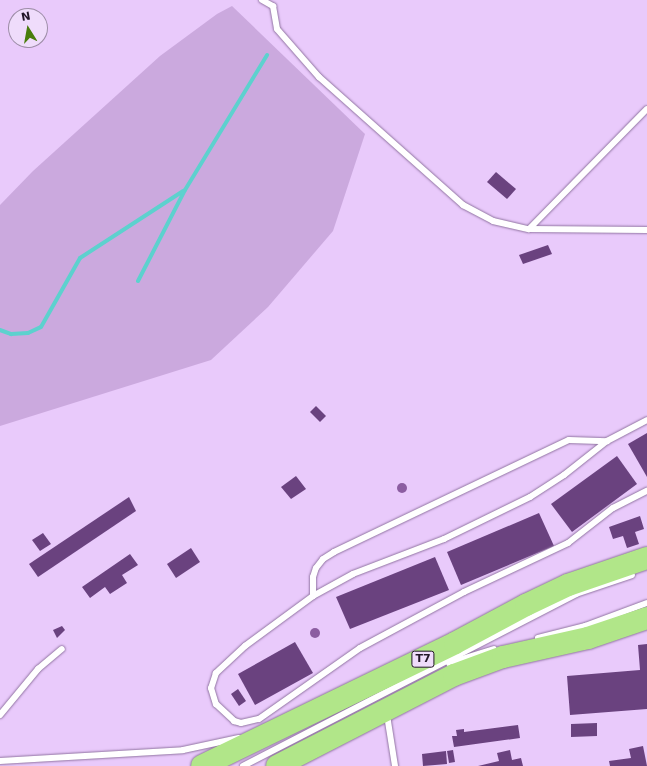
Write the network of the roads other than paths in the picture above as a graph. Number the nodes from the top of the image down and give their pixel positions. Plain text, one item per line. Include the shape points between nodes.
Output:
1 (262, 0) edge
2 (276, 0) edge
3 (273, 6) junction
4 (647, 109) edge
5 (529, 230) junction
6 (647, 230) edge
7 (647, 420) edge
8 (607, 442) junction
9 (647, 491) edge
10 (644, 565) edge
11 (313, 596) junction
12 (647, 603) edge
13 (647, 618) edge
14 (533, 639) dead end
15 (505, 646) dead end
16 (62, 649) dead end
17 (416, 677) junction
18 (387, 709) junction
19 (0, 715) edge
20 (276, 730) junction
21 (0, 761) edge
22 (202, 766) edge
23 (243, 766) edge
24 (277, 766) edge
25 (395, 766) edge

1 - 3 lane
2 - 3 lane
3 - 5 lane via 277,28 319,77 463,206 493,221
4 - 5 lane
5 - 6 lane
7 - 8 lane
8 - 11 lane via 530,497 444,539 353,574
8 - 11 lane via 569,440 334,552 323,559 312,576
9 - 11 lane via 613,508 568,543 464,592 360,648 259,719 241,723 234,721 216,704 211,688 216,673 245,646
10 - 17 lane via 576,594
10 - 20 highway, T7 via 568,585
12 - 14 lane via 585,626
13 - 18 highway, T7 via 562,646 480,664
15 - 17 lane via 451,662
16 - 19 lane via 38,669
17 - 23 lane
18 - 24 highway, T7
18 - 25 lane
20 - 21 lane via 183,750
20 - 22 highway, T7

